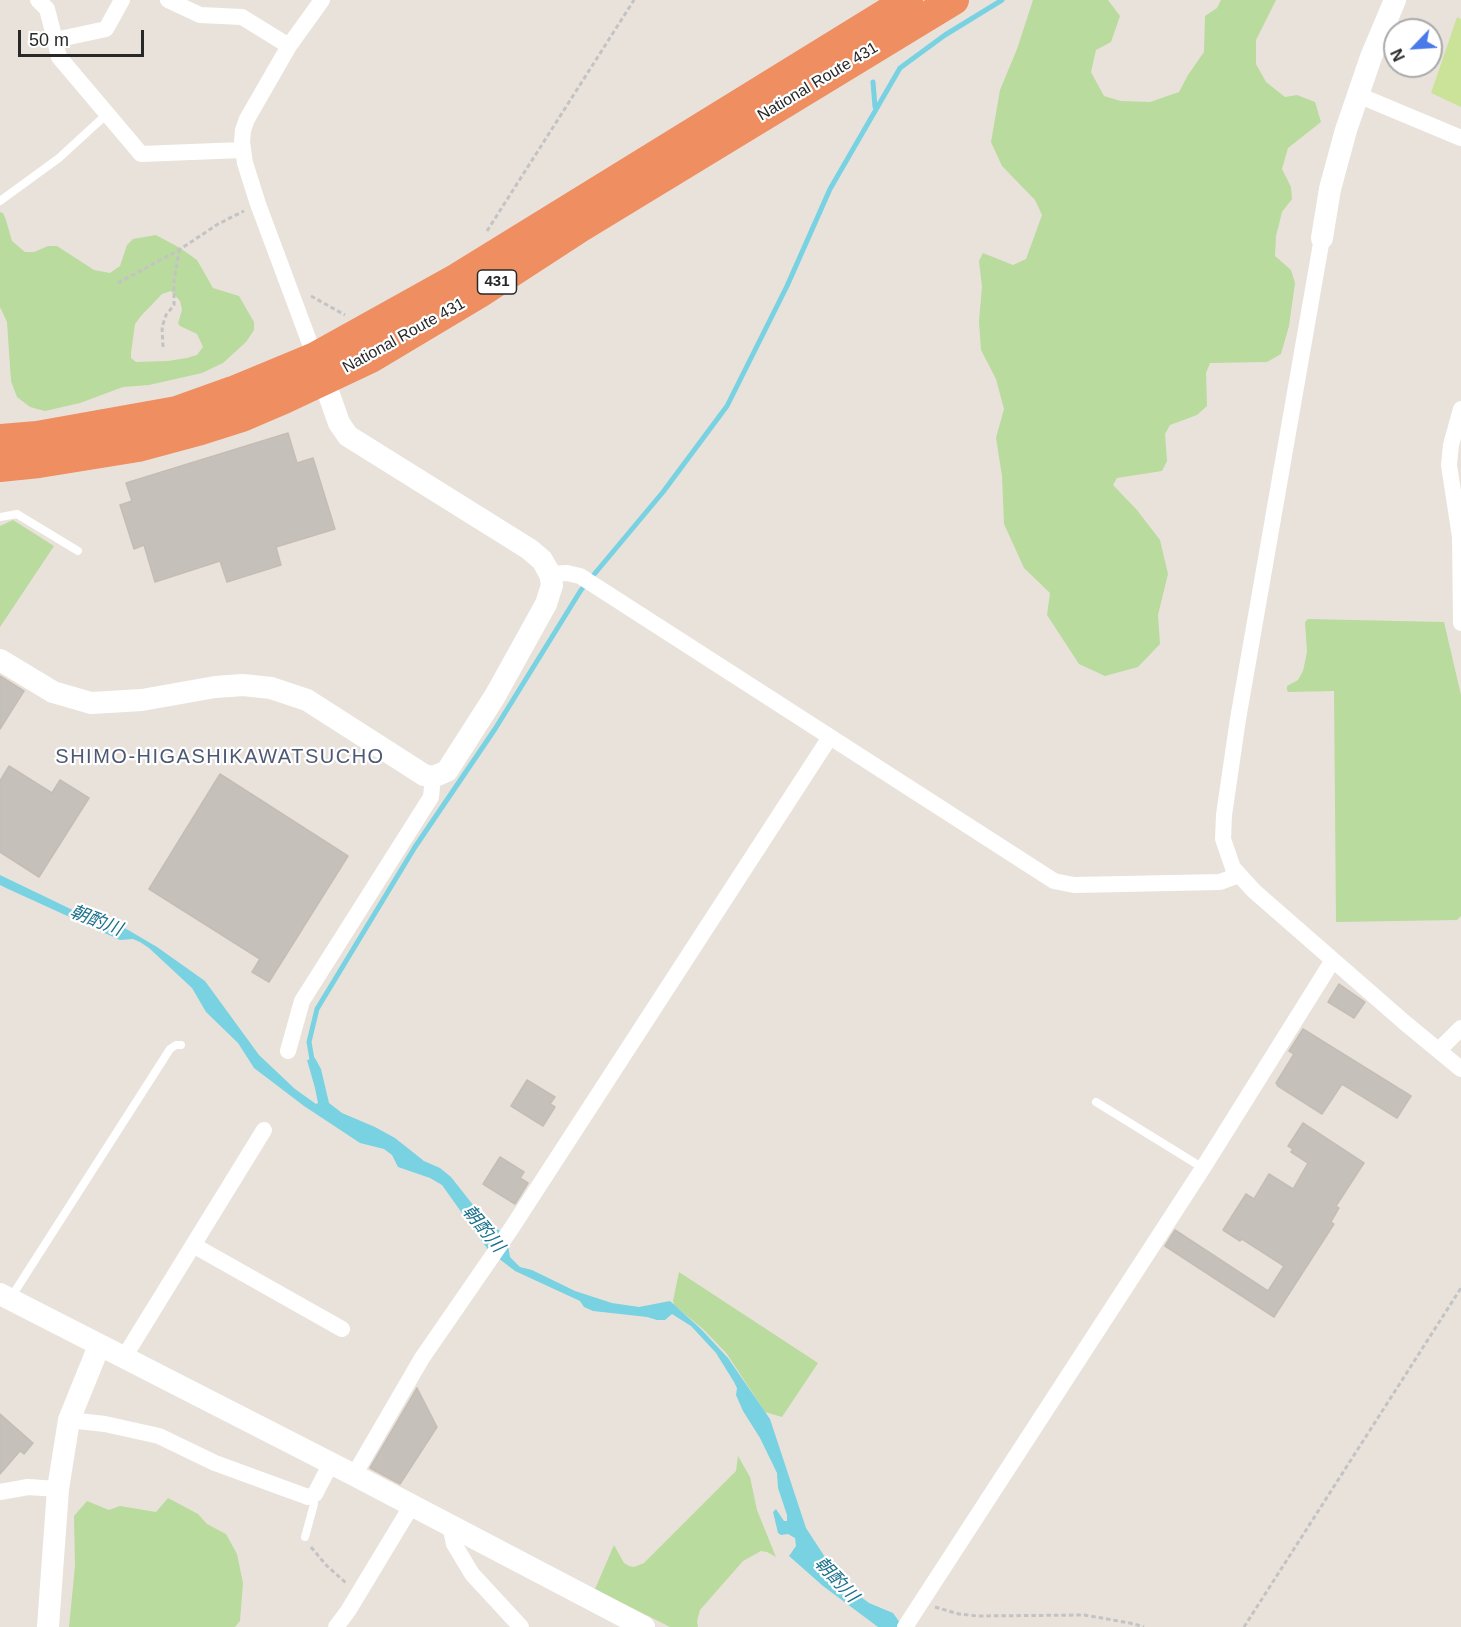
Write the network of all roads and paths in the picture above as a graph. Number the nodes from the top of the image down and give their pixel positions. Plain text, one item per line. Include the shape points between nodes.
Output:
1 (38, 0) edge
2 (122, 0) edge
3 (168, 0) edge
4 (322, 0) edge
5 (634, 0) edge
6 (908, 0) edge
7 (954, 0) edge
8 (1395, 0) edge
9 (55, 40) junction
10 (289, 46) junction
11 (1358, 95) junction
12 (106, 114) junction
13 (1461, 138) edge
14 (242, 150) junction
15 (0, 201) edge
16 (258, 204) junction
17 (482, 235) dead end
18 (1322, 238) joint
19 (179, 250) junction
20 (118, 283) dead end
21 (291, 291) junction
22 (352, 313) dead end
23 (163, 347) dead end
24 (320, 368) junction
25 (1461, 409) edge
26 (0, 439) edge
27 (0, 467) edge
28 (0, 517) edge
29 (78, 551) dead end
30 (550, 574) junction
31 (1461, 623) edge
32 (0, 660) edge
33 (830, 737) junction
34 (433, 777) junction
35 (1239, 875) junction
36 (1333, 960) junction
37 (1461, 1028) edge
38 (180, 1045) dead end
39 (1439, 1050) junction
40 (288, 1051) dead end
41 (1461, 1069) edge
42 (1096, 1102) dead end
43 (264, 1130) dead end
44 (1203, 1168) junction
45 (193, 1245) junction
46 (1461, 1288) edge
47 (5, 1297) edge
48 (342, 1329) dead end
49 (99, 1346) junction
50 (123, 1359) junction
51 (69, 1420) junction
52 (332, 1464) junction
53 (354, 1474) junction
54 (58, 1490) junction
55 (0, 1492) edge
56 (313, 1496) junction
57 (412, 1505) junction
58 (450, 1525) junction
59 (306, 1535) joint
60 (358, 1594) junction
61 (920, 1604) junction
62 (48, 1627) edge
63 (336, 1627) edge
64 (521, 1627) edge
65 (644, 1627) edge
66 (905, 1627) edge
67 (1144, 1627) edge
68 (1244, 1627) edge

1 - 9 street via 47,9
2 - 9 street via 106,29
3 - 10 street via 200,15 242,17
4 - 10 street
5 - 17 path
6 - 24 highway, National Route 431 / 431 via 457,278
7 - 24 highway, National Route 431 / 431 via 371,358
8 - 11 street
9 - 12 street via 59,57
10 - 14 street via 247,120
11 - 13 street
11 - 18 street via 1330,189
12 - 14 street via 141,154
12 - 15 lane via 59,158
14 - 16 street
16 - 19 path
16 - 21 street
18 - 35 street via 1224,815 1225,849
19 - 20 path
19 - 23 path via 174,305 162,327
21 - 22 path via 301,291 342,315
21 - 24 street
24 - 26 highway, National Route 431 / 431 via 243,387 177,411
24 - 27 highway, National Route 431 / 431 via 242,417 138,447
24 - 30 street via 339,423 348,436 530,549
25 - 31 street via 1449,465 1460,537
28 - 29 lane via 17,514
30 - 33 street via 580,576
30 - 34 street via 552,585 546,604 495,696 447,771
32 - 34 street via 53,692 92,703 243,685 289,693 307,700
33 - 35 street via 1054,881 1074,885 1220,882
33 - 53 street via 511,1229 422,1358
34 - 40 street via 431,797 302,1001
35 - 36 street
36 - 39 street
36 - 44 street
37 - 39 street
38 - 47 lane via 170,1049
39 - 41 street
42 - 44 lane
43 - 45 street
44 - 61 street
45 - 48 street
45 - 50 street
46 - 68 path
47 - 49 street
49 - 50 street
49 - 51 street
50 - 52 street
51 - 54 street
51 - 56 street via 159,1436 215,1463 305,1497
52 - 53 street
52 - 56 street
53 - 57 street
54 - 55 street via 28,1487
54 - 62 street
56 - 59 lane
57 - 58 street
57 - 60 street
58 - 64 street via 454,1544 472,1574
58 - 65 street
59 - 60 path via 315,1553
60 - 63 street
61 - 66 street
61 - 67 path via 976,1616 1084,1616

